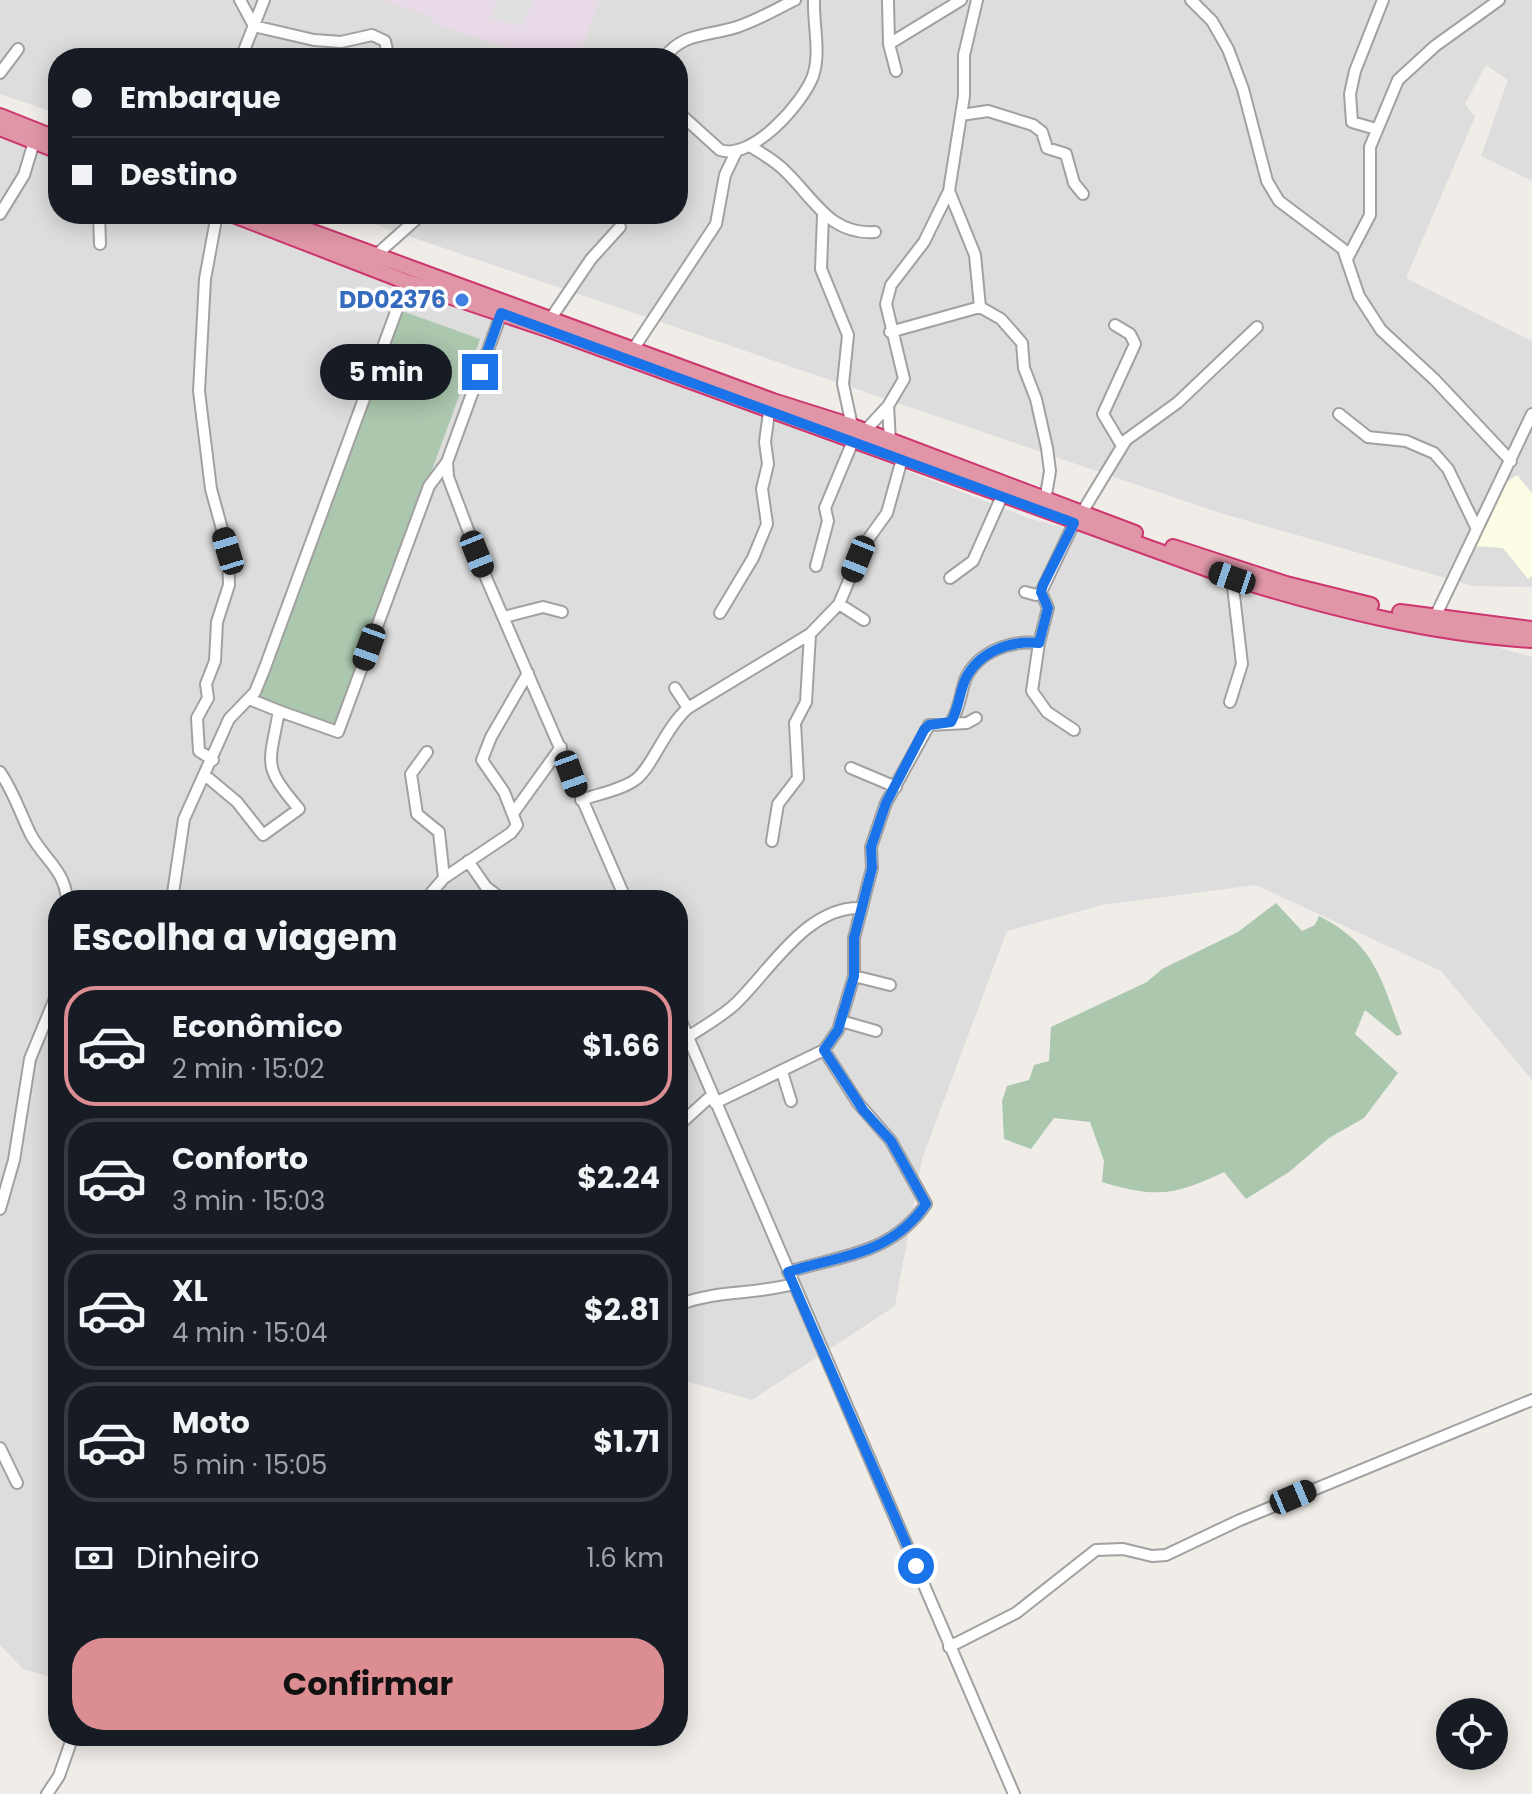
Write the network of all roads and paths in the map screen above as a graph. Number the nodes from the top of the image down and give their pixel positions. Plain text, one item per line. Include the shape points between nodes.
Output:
1 (240, 0) edge
2 (264, 0) edge
3 (795, 0) edge
4 (814, 0) edge
5 (888, 0) edge
6 (961, 0) edge
7 (977, 0) edge
8 (1191, 0) edge
9 (1383, 0) edge
10 (1499, 0) edge
11 (254, 26) junction
12 (889, 44) junction
13 (245, 48) edge
14 (387, 48) edge
15 (672, 48) edge
16 (18, 49) dead end
17 (896, 71) dead end
18 (0, 73) edge
19 (961, 115) junction
20 (0, 116) edge
21 (688, 121) edge
22 (0, 128) edge
23 (1376, 129) junction
24 (48, 135) edge
25 (34, 142) junction
26 (750, 146) junction
27 (48, 147) edge
28 (737, 150) junction
29 (949, 191) junction
30 (1083, 194) dead end
31 (0, 214) edge
32 (823, 215) junction
33 (99, 224) edge
34 (215, 224) edge
35 (257, 224) edge
36 (290, 224) edge
37 (411, 224) edge
38 (620, 227) dead end
39 (875, 232) dead end
40 (100, 244) dead end
41 (375, 256) junction
42 (1348, 257) junction
43 (407, 282) junction
44 (980, 307) junction
45 (503, 308) junction
46 (551, 318) junction
47 (1115, 325) dead end
48 (1257, 327) dead end
49 (890, 332) junction
50 (634, 348) junction
51 (888, 406) junction
52 (769, 412) junction
53 (1339, 414) dead end
54 (1532, 414) edge
55 (857, 433) junction
56 (890, 441) junction
57 (1122, 446) junction
58 (902, 459) junction
59 (1511, 461) junction
60 (447, 462) junction
61 (1002, 496) junction
62 (1045, 501) junction
63 (1078, 518) junction
64 (1477, 529) junction
65 (816, 566) dead end
66 (950, 578) dead end
67 (1232, 578) junction
68 (1025, 592) dead end
69 (1041, 592) junction
70 (839, 604) junction
71 (562, 612) dead end
72 (720, 613) dead end
73 (504, 617) junction
74 (1435, 617) junction
75 (864, 620) dead end
76 (1532, 629) edge
77 (810, 634) junction
78 (1532, 640) edge
79 (1039, 643) junction
80 (528, 673) junction
81 (675, 688) dead end
82 (249, 699) junction
83 (1230, 702) dead end
84 (688, 708) junction
85 (279, 711) junction
86 (976, 718) dead end
87 (951, 722) junction
88 (1074, 730) dead end
89 (561, 747) junction
90 (427, 752) dead end
91 (213, 760) junction
92 (851, 768) dead end
93 (0, 772) edge
94 (206, 776) junction
95 (896, 787) junction
96 (581, 800) junction
97 (514, 812) junction
98 (772, 841) dead end
99 (468, 861) junction
100 (444, 878) junction
101 (64, 890) edge
102 (174, 890) edge
103 (434, 890) edge
104 (490, 890) edge
105 (622, 890) edge
106 (862, 908) junction
107 (854, 976) junction
108 (890, 985) dead end
109 (48, 1015) edge
110 (841, 1021) junction
111 (876, 1031) dead end
112 (688, 1037) joint
113 (824, 1050) junction
114 (782, 1072) junction
115 (713, 1099) junction
116 (791, 1101) dead end
117 (688, 1118) edge
118 (0, 1209) edge
119 (788, 1272) junction
120 (793, 1284) junction
121 (688, 1301) edge
122 (1532, 1400) edge
123 (0, 1448) edge
124 (17, 1483) dead end
125 (949, 1647) junction
126 (70, 1746) edge
127 (47, 1794) edge
128 (1014, 1794) edge

1 - 11 street
2 - 11 street
3 - 15 street via 773,14 678,41
4 - 26 street via 813,74 791,111
5 - 12 street
6 - 12 street
7 - 19 street via 964,55
8 - 42 street via 1212,21 1228,49 1264,171 1279,201
9 - 23 street via 1350,94 1352,122
10 - 23 street via 1410,66
11 - 13 street
11 - 14 street via 334,42 372,35 385,41
12 - 17 street
16 - 18 street
19 - 29 street
19 - 30 street via 988,111 1033,125 1042,132 1047,148 1066,154 1070,174
20 - 24 highway
21 - 28 street via 720,150
22 - 25 highway
23 - 42 street via 1368,157 1370,215
25 - 27 highway
25 - 31 street via 24,175
26 - 28 street
26 - 32 street via 788,173
28 - 50 street via 725,175 716,224
29 - 44 street via 975,255
29 - 49 street via 924,242 891,285 886,304
32 - 39 street via 846,229
32 - 55 street via 821,269 848,335 843,384
33 - 40 street
34 - 91 street via 205,279 199,391 211,489 228,551 229,585 218,619 208,698 197,718 199,751
35 - 43 highway
36 - 41 highway
37 - 41 street
38 - 46 street
41 - 45 highway
42 - 59 street via 1359,296 1381,330
43 - 45 highway
43 - 82 street
44 - 49 street
44 - 62 street via 1001,319 1022,343 1047,448
45 - 46 highway
45 - 52 highway
45 - 60 street
46 - 50 highway
47 - 57 street via 1135,344 1103,414
48 - 57 street via 1177,403
49 - 51 street via 904,379
50 - 55 highway
51 - 55 street
51 - 56 street
52 - 55 highway
52 - 72 street via 762,489 767,524
53 - 64 street via 1368,437 1406,441 1434,453 1448,469
54 - 59 street
55 - 56 highway
55 - 58 highway
55 - 65 street via 825,508 828,521
56 - 62 highway
57 - 63 street
58 - 61 highway
58 - 70 street via 887,513 864,545
59 - 64 street
60 - 73 street via 456,504
60 - 85 street via 429,486 338,732
61 - 63 highway
61 - 66 street via 973,561
62 - 63 highway
63 - 67 highway
63 - 69 street
63 - 74 highway via 1286,584
64 - 74 street
67 - 78 highway via 1393,620
67 - 83 street via 1242,650
68 - 69 street
69 - 79 street via 1048,608
70 - 75 street
70 - 77 street
71 - 73 street via 543,607
73 - 80 street
74 - 76 highway
77 - 84 street
77 - 98 street via 806,702 795,723 798,778 778,804
79 - 87 street via 997,648 973,669
79 - 88 street via 1034,696
80 - 89 street
80 - 97 street via 483,753
81 - 84 street
82 - 85 street
82 - 91 street via 229,719
84 - 96 street via 634,781
85 - 94 street via 268,763 297,812 263,835 237,802
86 - 87 street
87 - 95 street via 924,730
89 - 96 street
89 - 97 street
90 - 100 street via 411,774 417,814 439,832
91 - 94 street
92 - 95 street
93 - 101 street via 14,791 30,833 57,866
94 - 102 street via 184,819
95 - 106 street via 871,847 872,868
96 - 105 street
97 - 99 street via 515,829
99 - 100 street
99 - 104 street
100 - 103 street
106 - 107 street via 854,938
106 - 112 street via 843,909 812,926 736,1003
107 - 108 street
107 - 110 street
109 - 118 street via 30,1059 14,1160
110 - 111 street
110 - 113 street
112 - 115 street
113 - 114 street
113 - 119 street via 863,1110 891,1141 926,1204 908,1229 875,1246
114 - 115 street
114 - 116 street
115 - 117 street
115 - 119 street via 761,1199
119 - 120 street
120 - 121 street via 707,1294
120 - 125 street
122 - 125 street via 1166,1555 1096,1550 1016,1613
123 - 124 street
125 - 128 street
126 - 127 street

